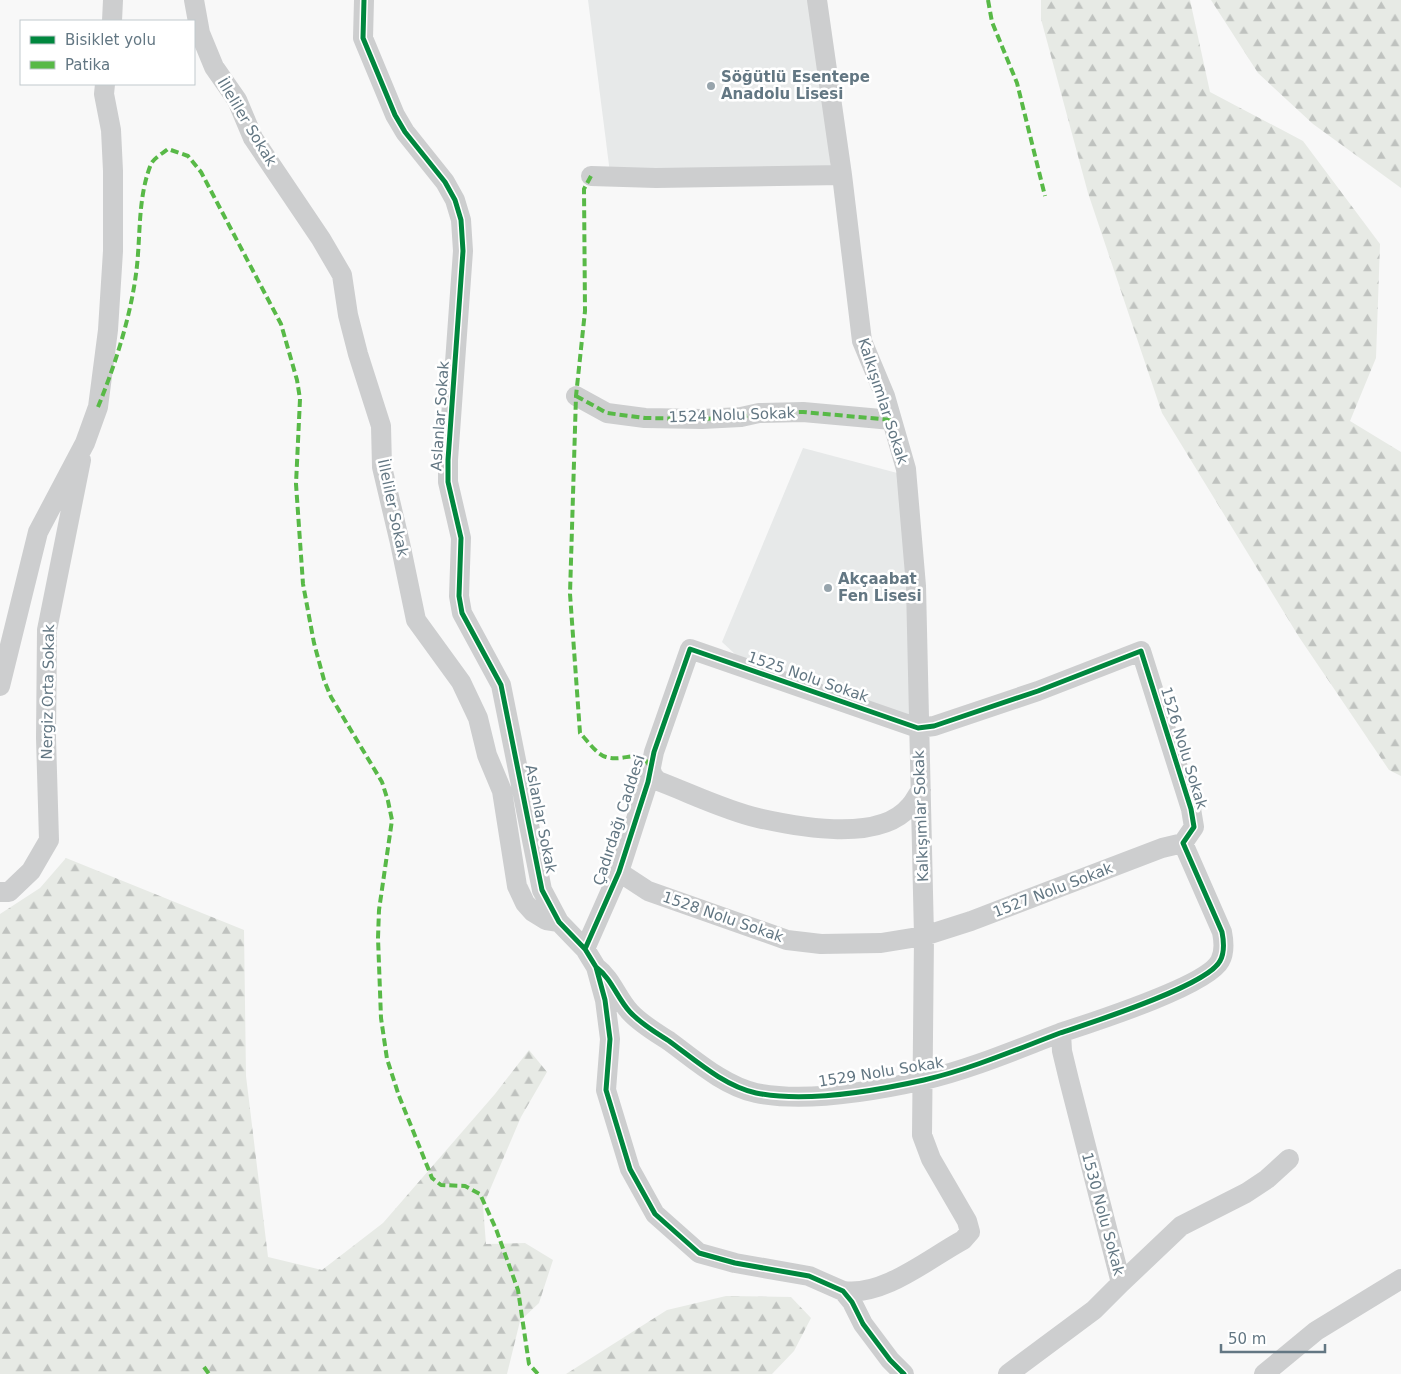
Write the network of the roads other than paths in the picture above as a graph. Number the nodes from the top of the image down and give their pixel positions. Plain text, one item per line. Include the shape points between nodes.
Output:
1 (113, 0) edge
2 (194, 0) edge
3 (364, 0) edge
4 (817, 0) edge
5 (112, 20) edge
6 (105, 85) edge
7 (842, 175) junction
8 (591, 176) dead end
9 (576, 396) dead end
10 (892, 420) junction
11 (85, 443) junction
12 (690, 649) joint
13 (0, 686) edge
14 (918, 728) junction
15 (650, 768) junction
16 (921, 790) junction
17 (1183, 843) junction
18 (619, 872) junction
19 (0, 892) edge
20 (560, 922) junction
21 (924, 936) junction
22 (586, 949) junction
23 (596, 967) junction
24 (1061, 1033) junction
25 (922, 1080) junction
26 (1289, 1159) dead end
27 (1401, 1279) edge
28 (1121, 1283) junction
29 (843, 1291) junction
30 (904, 1374) edge
31 (1008, 1374) edge
32 (1264, 1374) edge

1 - 5 street
2 - 20 street, İlleliler Sokak via 200,33 214,68 238,100 253,138 342,275 358,354 381,426 382,467 416,620 461,682 478,718 487,755 502,791 517,886 525,903 546,920
3 - 20 street, Aslanlar Sokak via 363,38 396,115 405,132 445,182 461,220 463,251 448,460 448,482 461,538 459,596 462,613 501,684 542,890
4 - 7 street, Kalkışımlar Sokak
6 - 11 street via 113,171 111,283 98,407
7 - 8 street
7 - 10 street, Kalkışımlar Sokak via 862,341
9 - 10 street, 1524 Nolu Sokak via 607,414 645,418 702,419 803,412
10 - 14 street, Kalkışımlar Sokak via 906,469 916,586
11 - 13 street via 38,532
11 - 19 street, Nergiz Orta Sokak via 47,630 49,840 31,871 9,892
12 - 14 street, 1525 Nolu Sokak
12 - 15 street, Çadırdağı Caddesi
14 - 16 street, Kalkışımlar Sokak
14 - 17 street, 1526 Nolu Sokak via 934,726 1038,691 1141,651 1191,809 1194,827
15 - 16 street via 658,781 757,818 834,830 866,829 889,821 910,808
15 - 18 street, Çadırdağı Caddesi
16 - 21 street, Kalkışımlar Sokak
17 - 21 street, 1527 Nolu Sokak
17 - 24 street via 1222,932 1224,946 1220,962 1200,978 1130,1010
18 - 21 street, 1528 Nolu Sokak via 648,891 787,940 821,944 882,943
18 - 22 street, Çadırdağı Caddesi
20 - 22 street, Aslanlar Sokak
21 - 25 street, Kalkışımlar Sokak
22 - 23 street
23 - 25 street, 1529 Nolu Sokak via 605,974 629,1011 645,1026 722,1078 753,1092 774,1096 813,1096
23 - 29 street via 605,1000 610,1039 606,1090 630,1169 655,1214 699,1253 809,1276
24 - 25 street, 1529 Nolu Sokak via 956,1072
24 - 28 street, 1530 Nolu Sokak via 1068,1080
25 - 29 street, Kalkışımlar Sokak via 922,1135 970,1232 963,1240 881,1287 857,1293
26 - 28 street via 1246,1193 1181,1226
27 - 32 street via 1316,1331
28 - 31 street, 1530 Nolu Sokak via 1088,1314
29 - 30 street via 868,1331

